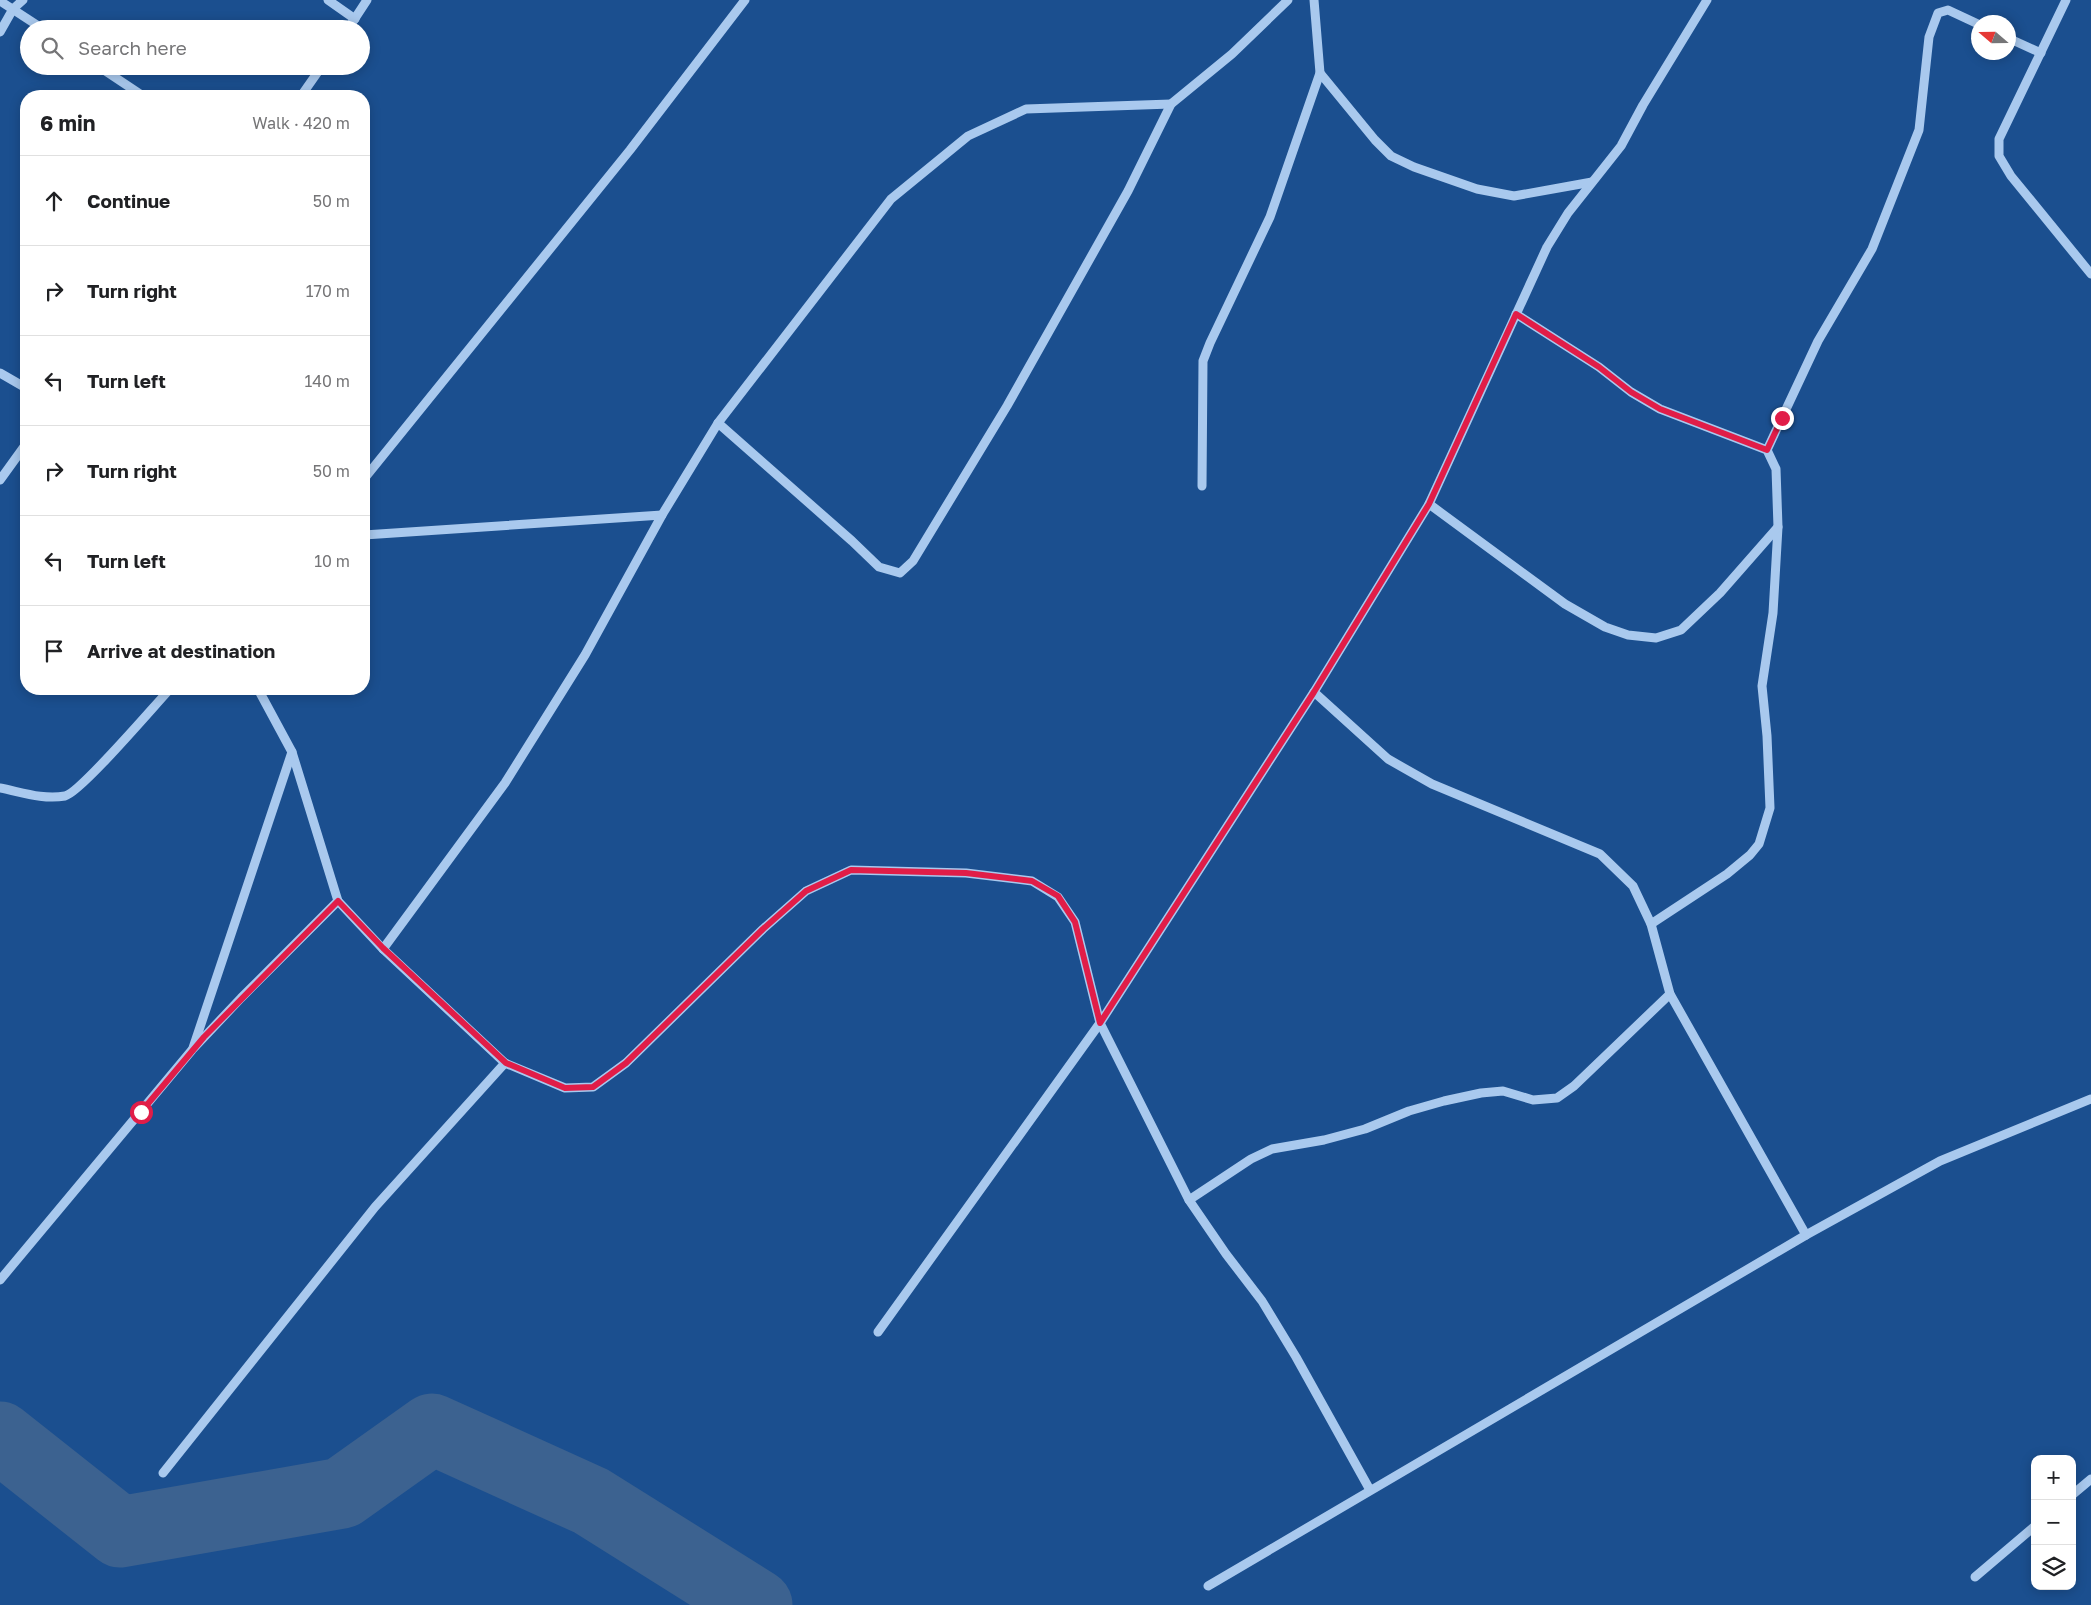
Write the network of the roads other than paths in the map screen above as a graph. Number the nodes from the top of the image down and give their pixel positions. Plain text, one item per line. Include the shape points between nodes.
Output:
1 (23, 0) edge
2 (328, 0) edge
3 (367, 0) edge
4 (745, 0) edge
5 (1288, 0) edge
6 (1314, 0) edge
7 (1707, 0) edge
8 (2066, 0) edge
9 (0, 1) edge
10 (13, 9) junction
11 (355, 19) joint
12 (30, 20) edge
13 (1971, 21) edge
14 (0, 32) edge
15 (2016, 42) edge
16 (2041, 53) junction
17 (1320, 73) junction
18 (112, 75) edge
19 (316, 75) edge
20 (134, 90) edge
21 (305, 90) edge
22 (1171, 104) junction
23 (1592, 182) junction
24 (2091, 274) edge
25 (1516, 314) junction
26 (0, 373) edge
27 (20, 385) edge
28 (718, 423) junction
29 (1767, 450) junction
30 (20, 452) edge
31 (370, 472) edge
32 (0, 480) edge
33 (1202, 486) dead end
34 (1429, 504) junction
35 (662, 515) junction
36 (1778, 526) junction
37 (370, 535) edge
38 (1314, 692) junction
39 (164, 695) edge
40 (261, 695) edge
41 (292, 752) junction
42 (0, 788) edge
43 (338, 901) junction
44 (1650, 924) junction
45 (383, 948) junction
46 (1670, 994) junction
47 (1100, 1023) junction
48 (192, 1050) junction
49 (506, 1063) junction
50 (2091, 1100) edge
51 (1189, 1200) junction
52 (1806, 1235) junction
53 (0, 1280) edge
54 (878, 1332) dead end
55 (163, 1473) dead end
56 (2091, 1479) edge
57 (1370, 1490) junction
58 (2076, 1492) edge
59 (2031, 1529) edge
60 (1975, 1577) dead end
61 (1208, 1586) dead end

1 - 10 street
2 - 11 street
3 - 11 street
4 - 31 street via 630,150
5 - 22 street via 1232,54
6 - 17 street
7 - 23 street via 1620,146
8 - 16 street
9 - 10 street
10 - 12 street
10 - 14 street
13 - 29 street via 1948,10 1938,13 1929,37 1919,130 1872,249 1818,340
15 - 16 street
16 - 24 street via 1999,139 1999,156 2011,176
17 - 23 street via 1385,150 1414,167 1477,189 1514,196
17 - 33 street via 1270,217 1203,361
18 - 20 street
19 - 21 street
22 - 28 street via 1026,109 968,136 891,200
22 - 28 street via 1128,191 1007,406 913,561 900,573 879,568
23 - 25 street via 1547,247
25 - 29 street via 1660,409
25 - 34 street
26 - 27 street
28 - 35 street
29 - 36 street via 1776,469
30 - 32 street
34 - 36 street via 1565,604 1605,627 1628,635 1656,638 1681,630 1720,593
34 - 38 street
35 - 37 street
35 - 45 street via 585,655 505,782
36 - 44 street via 1773,613 1762,686 1770,808 1759,844 1727,874
38 - 44 street via 1388,759 1417,776 1600,854 1633,886
38 - 47 street
39 - 42 street via 86,780 67,796 45,797
40 - 41 street
41 - 43 street
41 - 48 street
43 - 45 street
43 - 48 street
44 - 46 street
45 - 49 street
46 - 51 street via 1574,1086 1557,1098 1533,1100 1503,1091 1444,1101 1365,1129 1272,1149 1251,1158
46 - 52 street
47 - 49 street via 1075,922 1058,896 1032,881 966,873 851,870 806,891 626,1063 593,1087 565,1088
47 - 51 street
47 - 54 street
48 - 53 street
49 - 55 street via 376,1207
50 - 52 street via 1940,1161
51 - 57 street via 1267,1309
52 - 57 street
56 - 58 street
57 - 61 street
59 - 60 street

